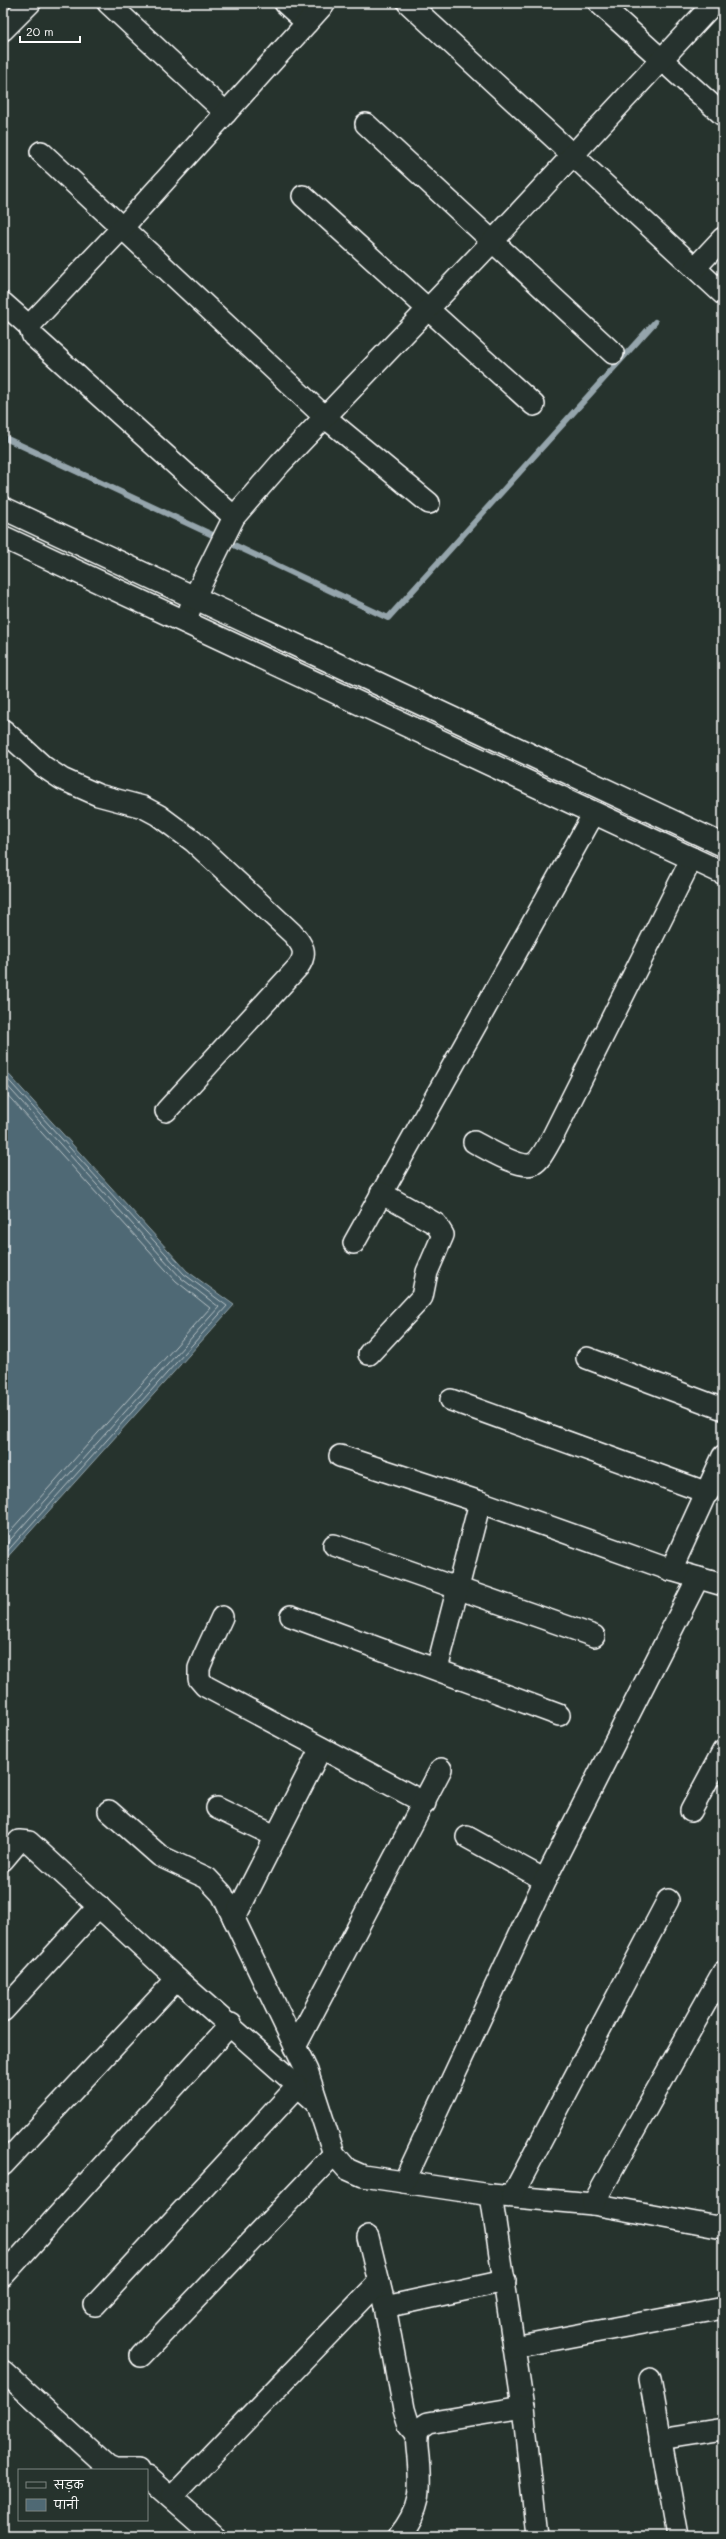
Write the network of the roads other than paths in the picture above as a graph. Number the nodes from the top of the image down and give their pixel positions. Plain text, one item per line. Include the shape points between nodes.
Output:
1 (30, 3) edge
2 (108, 3) edge
3 (285, 3) edge
4 (326, 3) edge
5 (408, 3) edge
6 (599, 3) edge
7 (714, 3) edge
8 (307, 23) junction
9 (3, 30) edge
10 (662, 60) junction
11 (226, 113) junction
12 (723, 115) edge
13 (366, 124) dead end
14 (41, 152) dead end
15 (574, 154) junction
16 (303, 196) dead end
17 (123, 227) junction
18 (723, 238) edge
19 (493, 241) junction
20 (695, 268) junction
21 (723, 294) edge
22 (3, 303) edge
23 (427, 310) junction
24 (30, 326) junction
25 (613, 353) dead end
26 (534, 405) dead end
27 (326, 418) junction
28 (429, 503) dead end
29 (3, 508) edge
30 (234, 517) junction
31 (3, 537) edge
32 (195, 596) junction
33 (185, 622) junction
34 (3, 730) edge
35 (620, 795) junction
36 (603, 817) junction
37 (723, 845) edge
38 (692, 858) junction
39 (723, 873) edge
40 (166, 1111) dead end
41 (474, 1142) dead end
42 (381, 1193) junction
43 (354, 1243) dead end
44 (369, 1354) dead end
45 (587, 1358) dead end
46 (451, 1400) dead end
47 (723, 1409) edge
48 (340, 1456) dead end
49 (723, 1456) edge
50 (708, 1492) junction
51 (480, 1502) junction
52 (334, 1545) dead end
53 (671, 1570) junction
54 (698, 1578) junction
55 (723, 1585) edge
56 (458, 1590) junction
57 (291, 1616) dead end
58 (222, 1617) dead end
59 (594, 1636) dead end
60 (437, 1669) junction
61 (559, 1715) dead end
62 (321, 1748) junction
63 (723, 1752) edge
64 (441, 1769) dead end
65 (425, 1803) junction
66 (217, 1808) dead end
67 (109, 1811) dead end
68 (690, 1811) dead end
69 (275, 1836) junction
70 (467, 1837) dead end
71 (3, 1860) edge
72 (544, 1880) junction
73 (668, 1900) dead end
74 (99, 1906) junction
75 (234, 1919) junction
76 (723, 1972) edge
77 (177, 1979) junction
78 (3, 2011) edge
79 (231, 2024) junction
80 (295, 2047) junction
81 (297, 2087) junction
82 (316, 2102) junction
83 (334, 2154) junction
84 (3, 2165) edge
85 (404, 2182) junction
86 (491, 2195) junction
87 (512, 2196) junction
88 (593, 2204) junction
89 (723, 2228) edge
90 (368, 2237) dead end
91 (3, 2276) edge
92 (505, 2281) junction
93 (379, 2282) junction
94 (95, 2305) dead end
95 (385, 2307) junction
96 (723, 2308) edge
97 (514, 2347) junction
98 (141, 2356) dead end
99 (3, 2371) edge
100 (650, 2379) dead end
101 (523, 2407) junction
102 (723, 2429) edge
103 (417, 2434) junction
104 (660, 2438) junction
105 (113, 2469) edge
106 (148, 2478) edge
107 (172, 2497) junction
108 (214, 2536) edge
109 (399, 2536) edge
110 (537, 2536) edge
111 (678, 2536) edge

1 - 9 street
2 - 11 street
3 - 8 street
4 - 8 street
5 - 15 street
6 - 10 street
7 - 10 street
8 - 11 street
10 - 12 street
10 - 15 street
11 - 17 street
13 - 19 street
14 - 17 street
15 - 19 street
15 - 20 street
16 - 23 street
17 - 24 street
17 - 27 street
18 - 20 street
19 - 23 street
19 - 25 street
20 - 21 street
22 - 24 street
23 - 26 street
23 - 27 street
24 - 30 street via 33,336
27 - 28 street
27 - 30 street via 280,464
29 - 32 highway
30 - 32 street
31 - 33 highway
32 - 33 street
32 - 35 highway via 480,732
33 - 36 highway
34 - 40 street via 44,767 62,779 98,795 150,810 181,831 292,933 304,948 304,957 298,968
35 - 36 highway
35 - 37 highway
36 - 38 highway
36 - 42 street
38 - 39 highway
38 - 41 street via 541,1156 532,1164 520,1165
42 - 43 street
42 - 44 street via 436,1224 443,1235 428,1272 422,1297
45 - 47 street
46 - 50 street
48 - 51 street
49 - 50 street
50 - 53 street
51 - 53 street
51 - 56 street
52 - 56 street
53 - 54 street
54 - 55 street
54 - 72 street
56 - 59 street
56 - 60 street
57 - 60 street
58 - 62 street via 199,1668 199,1679 209,1688
60 - 61 street
62 - 65 street
62 - 69 street
63 - 68 street
64 - 65 street
65 - 80 street
66 - 69 street
67 - 75 street via 160,1856 212,1882 222,1894
69 - 75 street
70 - 72 street
71 - 74 street via 19,1841 29,1842
72 - 85 street
73 - 87 street
74 - 77 street
74 - 78 street
75 - 80 street
76 - 88 street
77 - 79 street
77 - 84 street
79 - 81 street
79 - 91 street
80 - 82 street
81 - 82 street
81 - 94 street
82 - 83 street
83 - 85 street via 353,2173
83 - 98 street
85 - 86 street
86 - 87 street
86 - 92 street
87 - 88 street
88 - 89 street
90 - 93 street
92 - 95 street
92 - 97 street
93 - 95 street
93 - 107 street
95 - 103 street via 404,2409 407,2420
96 - 97 street
97 - 101 street
99 - 105 street
100 - 104 street
101 - 103 street via 428,2423 419,2429
101 - 110 street
102 - 104 street
103 - 109 street via 420,2498 410,2521
104 - 111 street
106 - 107 street
107 - 108 street

